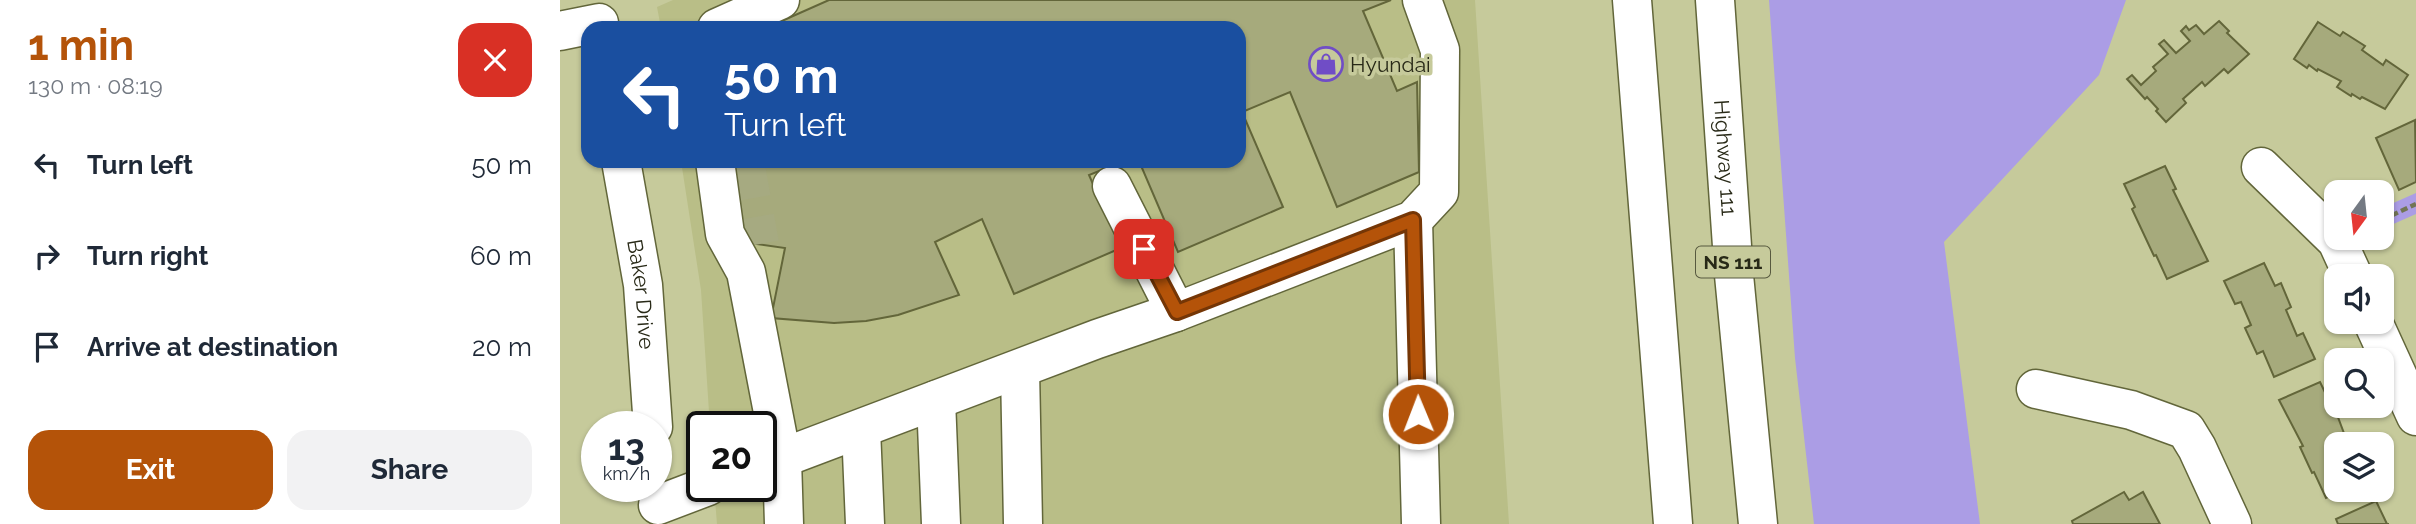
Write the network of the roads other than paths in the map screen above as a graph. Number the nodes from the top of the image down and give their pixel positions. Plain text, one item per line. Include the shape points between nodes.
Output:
1 (780, 0) edge
2 (1422, 0) edge
3 (1632, 0) edge
4 (1715, 0) edge
5 (733, 21) edge
6 (581, 23) edge
7 (560, 31) edge
8 (2261, 167) dead end
9 (622, 168) edge
10 (716, 168) edge
11 (1112, 186) dead end
12 (1413, 220) junction
13 (2348, 264) edge
14 (1177, 312) junction
15 (2379, 334) edge
16 (1020, 369) junction
17 (2036, 389) dead end
18 (936, 400) junction
19 (652, 411) edge
20 (767, 411) edge
21 (2416, 416) edge
22 (861, 429) junction
23 (777, 461) edge
24 (777, 488) edge
25 (784, 524) edge
26 (864, 524) edge
27 (941, 524) edge
28 (1023, 524) edge
29 (1421, 524) edge
30 (1673, 524) edge
31 (1758, 524) edge
32 (2232, 524) edge

1 - 5 main road
2 - 12 main road via 1440,50 1439,192
3 - 30 main road
4 - 31 main road, Highway 111 / NS 111 via 1734,275
6 - 7 main road
8 - 13 main road via 2337,241
9 - 19 main road, Baker Drive via 643,285
10 - 20 main road via 725,234 753,258
11 - 14 main road
12 - 14 main road
12 - 29 main road
14 - 16 main road
15 - 21 main road
16 - 18 main road
16 - 28 main road
17 - 32 main road via 2131,410 2186,430
18 - 22 main road
18 - 27 main road
22 - 23 main road
22 - 26 main road
24 - 25 main road

